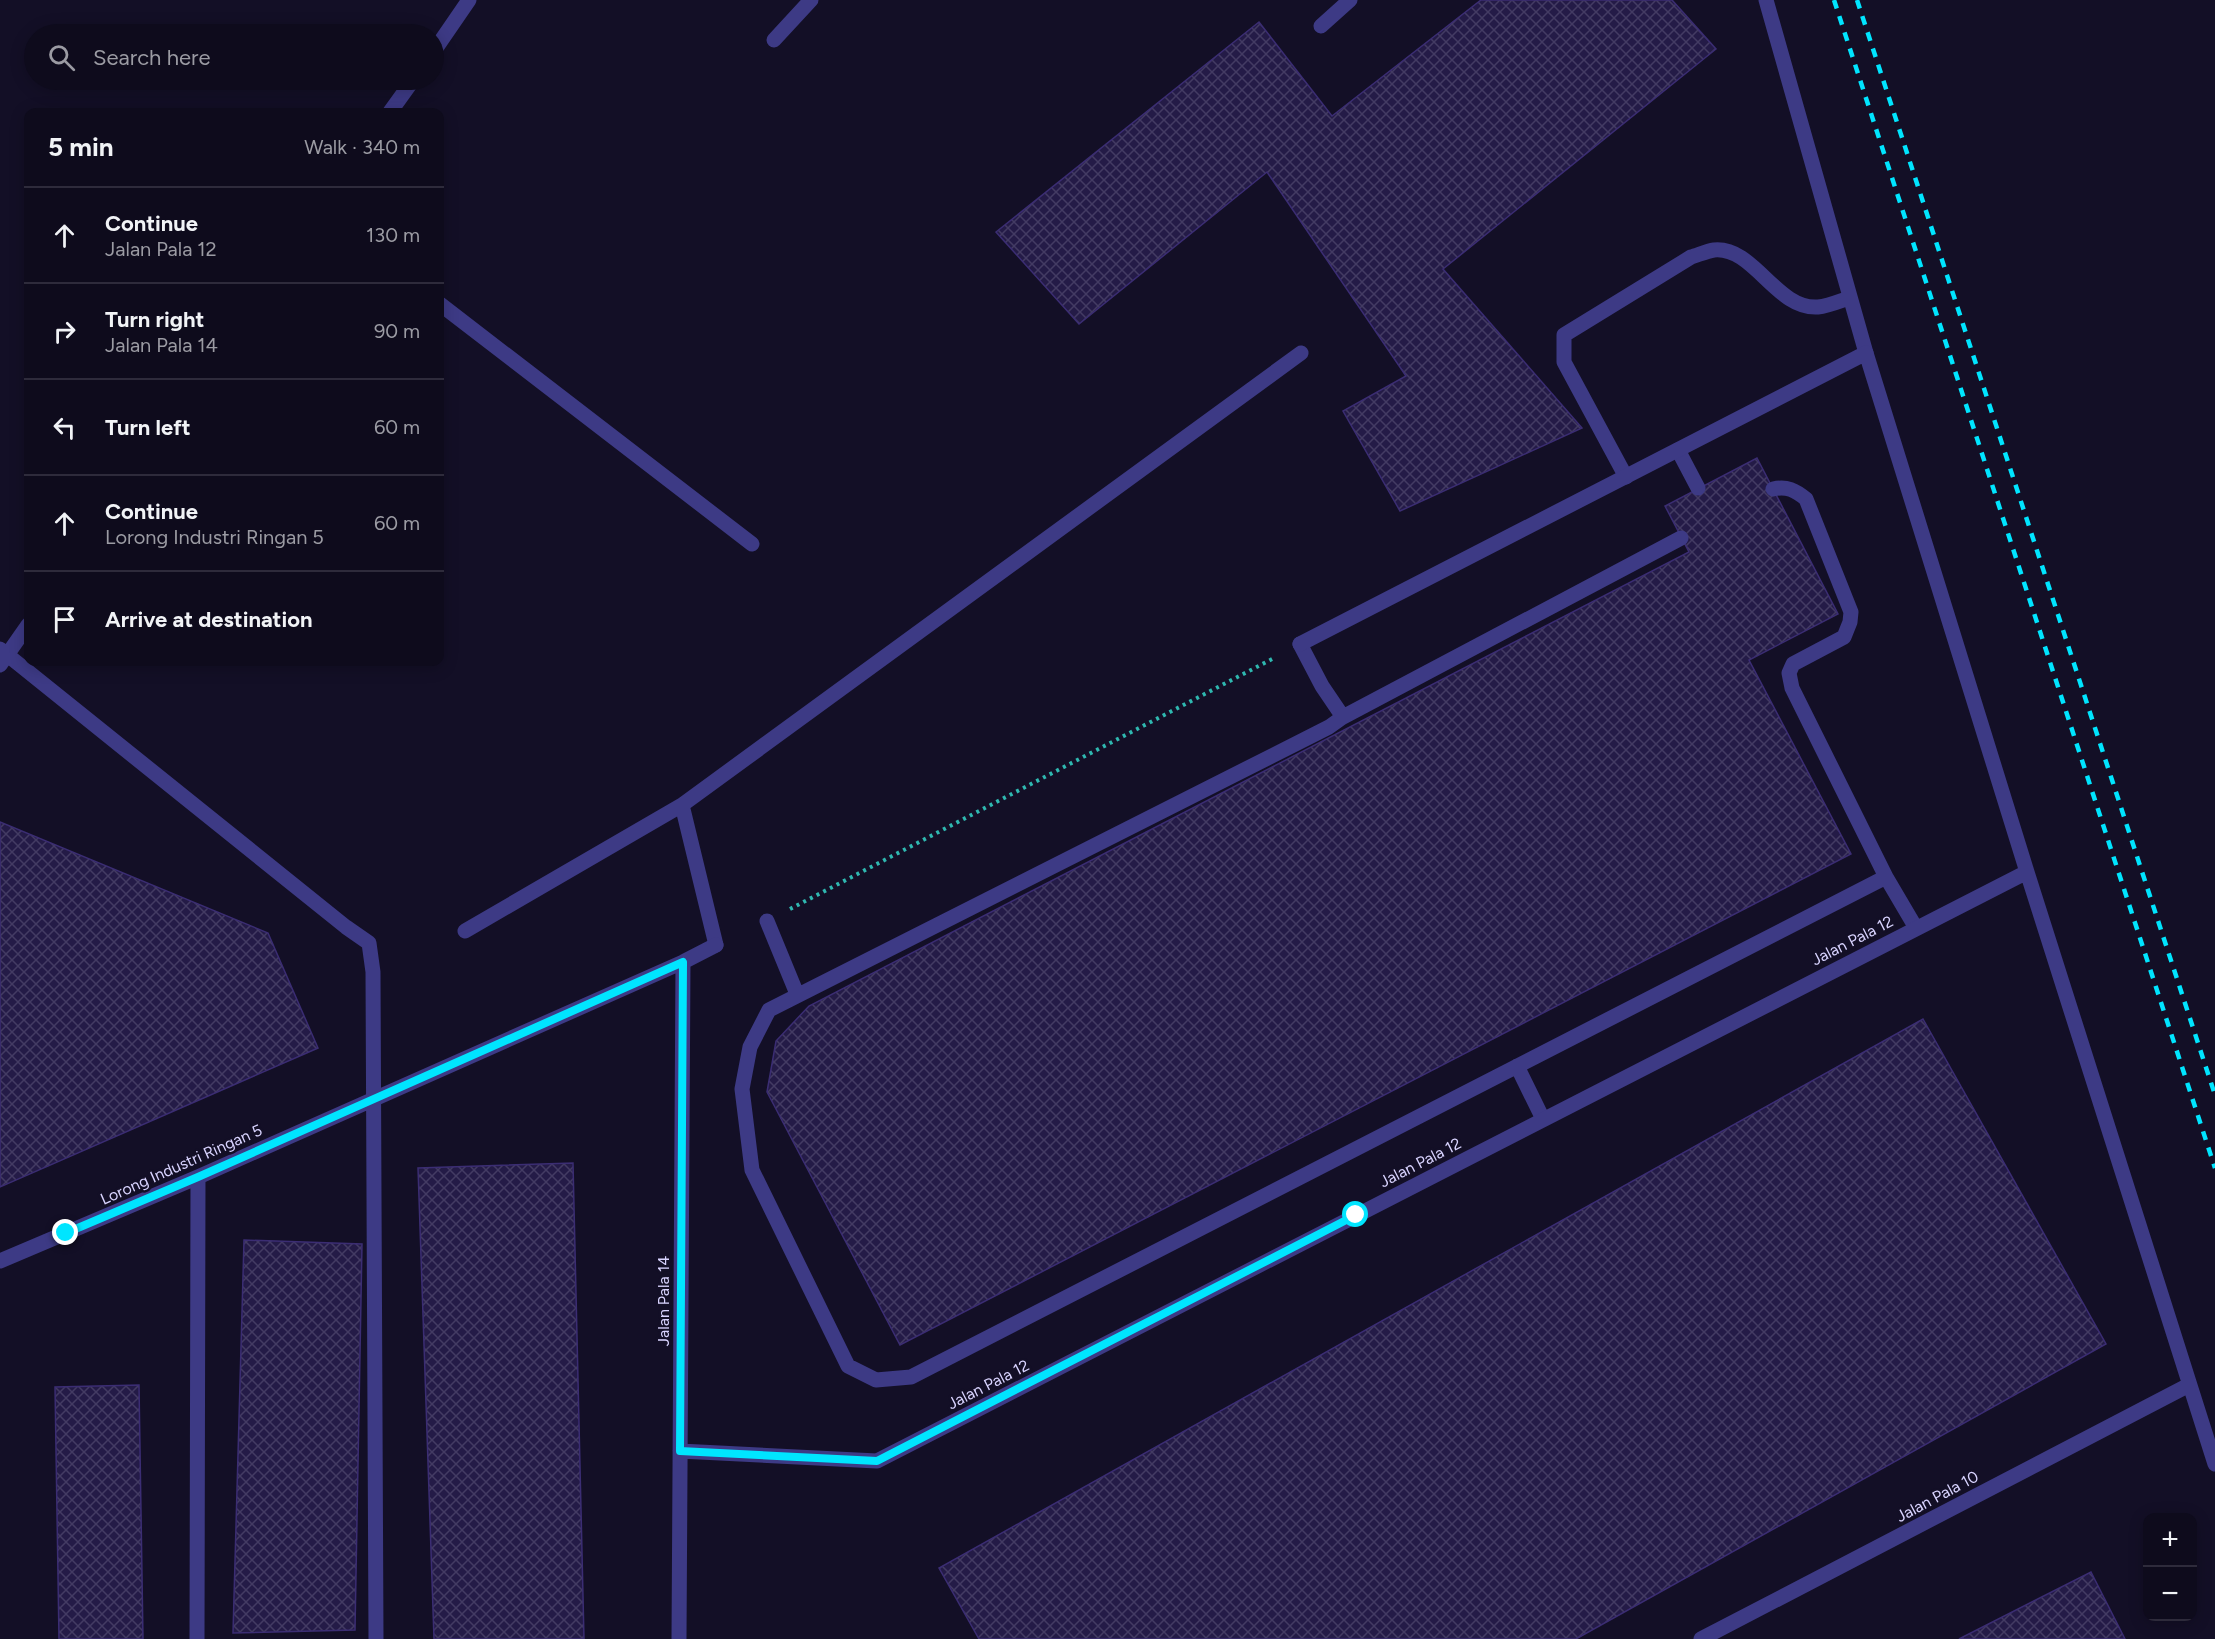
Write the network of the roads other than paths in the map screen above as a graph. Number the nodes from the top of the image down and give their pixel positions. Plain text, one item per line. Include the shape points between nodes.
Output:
1 (469, 0) edge
2 (811, 0) edge
3 (1350, 0) edge
4 (1766, 0) edge
5 (1321, 26) dead end
6 (444, 36) edge
7 (774, 40) dead end
8 (406, 90) edge
9 (393, 108) edge
10 (1849, 298) junction
11 (444, 307) edge
12 (1301, 353) dead end
13 (1866, 353) junction
14 (1678, 450) junction
15 (1626, 477) junction
16 (1698, 488) dead end
17 (1773, 489) dead end
18 (1681, 538) dead end
19 (752, 544) dead end
20 (24, 630) edge
21 (2, 656) edge
22 (1343, 717) junction
23 (682, 805) junction
24 (2027, 872) junction
25 (1886, 878) junction
26 (767, 921) road end
27 (1916, 928) junction
28 (465, 931) dead end
29 (683, 962) junction
30 (797, 994) junction
31 (1517, 1066) junction
32 (375, 1098) junction
33 (1543, 1119) junction
34 (198, 1177) junction
35 (0, 1261) edge
36 (2189, 1384) junction
37 (680, 1451) junction
38 (2215, 1464) edge
39 (197, 1639) edge
40 (376, 1639) edge
41 (679, 1639) edge
42 (1701, 1639) edge

1 - 6 street
2 - 7 street
3 - 5 street
4 - 10 street
8 - 9 street
10 - 13 street
10 - 15 street via 1818,307 1801,305 1736,254 1714,250 1691,257 1564,335 1564,362
11 - 19 street
12 - 23 street
13 - 14 street
13 - 24 street
14 - 15 street
14 - 16 street
15 - 22 street via 1300,644
17 - 25 street via 1784,487 1806,499 1851,612 1844,637 1793,664 1789,673 1792,687
18 - 22 street
20 - 21 street
21 - 32 street via 369,943
22 - 30 street
23 - 28 street
23 - 29 street, Lorong Industri Ringan 5 via 717,945
24 - 27 street, Jalan Pala 12
24 - 36 street
25 - 27 street
25 - 31 street
26 - 30 street
27 - 33 street, Jalan Pala 12
29 - 32 street, Lorong Industri Ringan 5
29 - 37 street, Jalan Pala 14
30 - 31 street via 769,1010 750,1047 742,1089 752,1170 848,1366 876,1380 910,1377
31 - 33 street
32 - 34 street, Lorong Industri Ringan 5
32 - 40 street
33 - 37 street, Jalan Pala 12 via 877,1461
34 - 35 street, Lorong Industri Ringan 5
34 - 39 street
36 - 38 street
36 - 42 street, Jalan Pala 10
37 - 41 street, Jalan Pala 14

